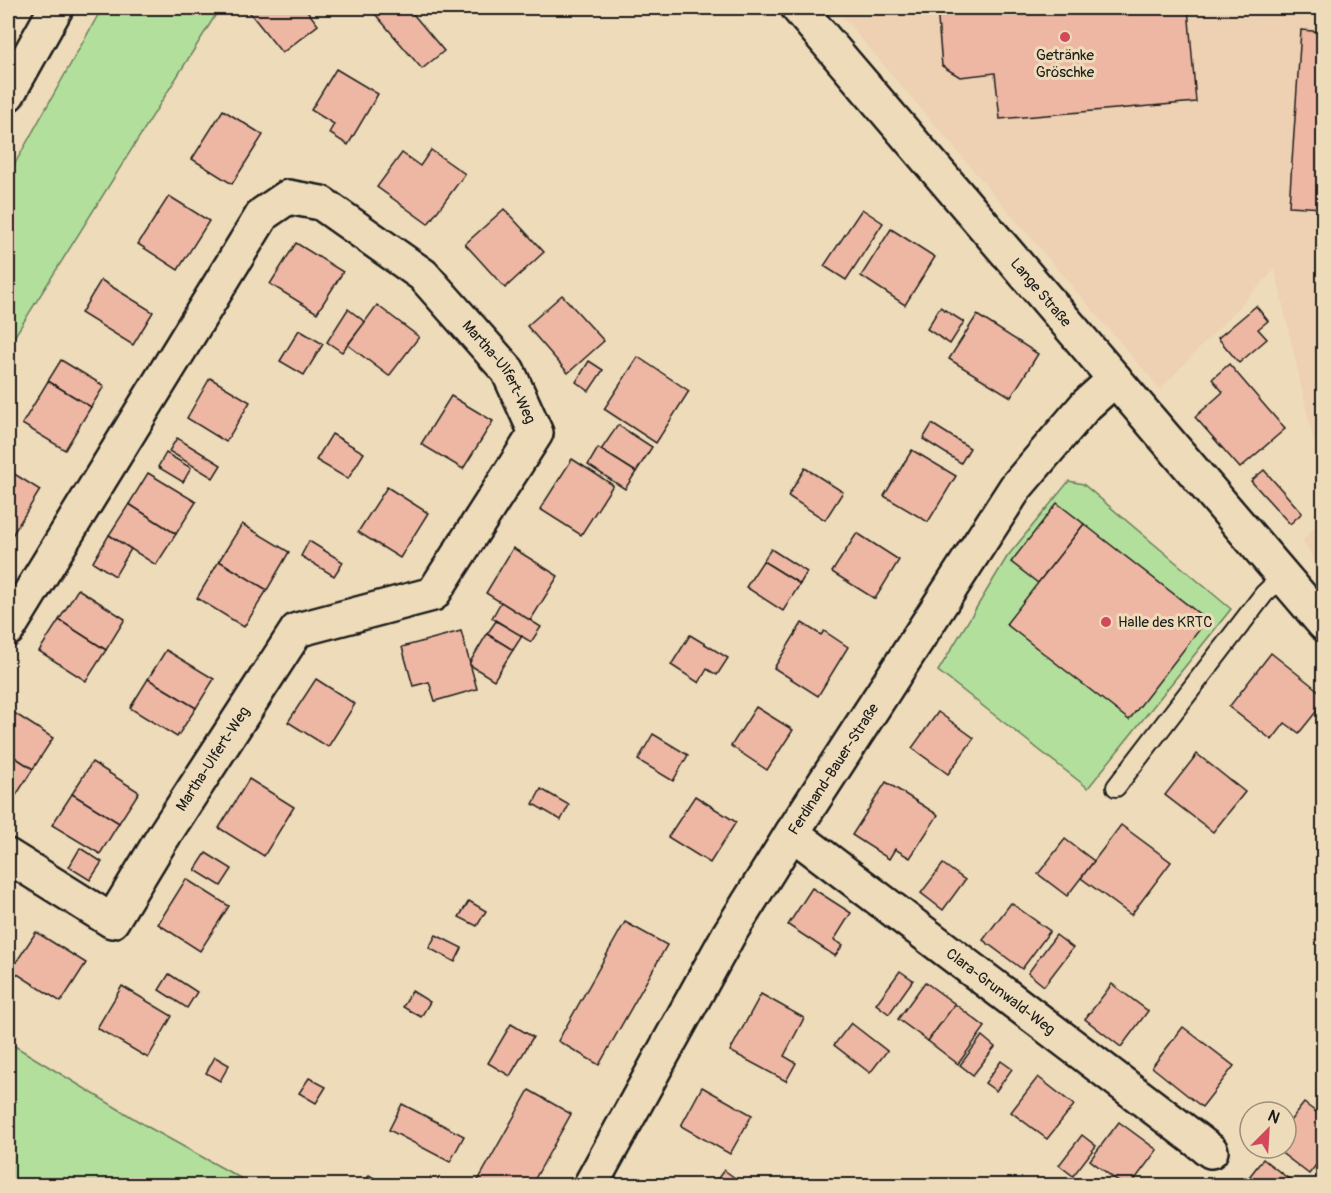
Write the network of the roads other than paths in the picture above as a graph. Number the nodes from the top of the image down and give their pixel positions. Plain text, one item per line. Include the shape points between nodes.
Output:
1 (56, 8) edge
2 (798, 8) edge
3 (8, 94) edge
4 (1115, 379) junction
5 (1284, 575) junction
6 (1323, 624) edge
7 (8, 629) edge
8 (1116, 787) dead end
9 (792, 832) junction
10 (8, 856) edge
11 (1211, 1151) dead end
12 (590, 1185) edge

1 - 3 street
2 - 4 street, Lange Straße
4 - 5 street, Lange Straße
4 - 9 street, Ferdinand-Bauer-Straße via 1086,405 1016,487
5 - 6 street, Lange Straße
5 - 8 lane via 1264,594
7 - 10 street, Martha-Ulfert-Weg via 263,214 288,197 321,202 423,276 508,371 536,433 433,594 297,630 112,921
9 - 11 street, Clara-Grunwald-Weg
9 - 12 street, Ferdinand-Bauer-Straße via 729,934

